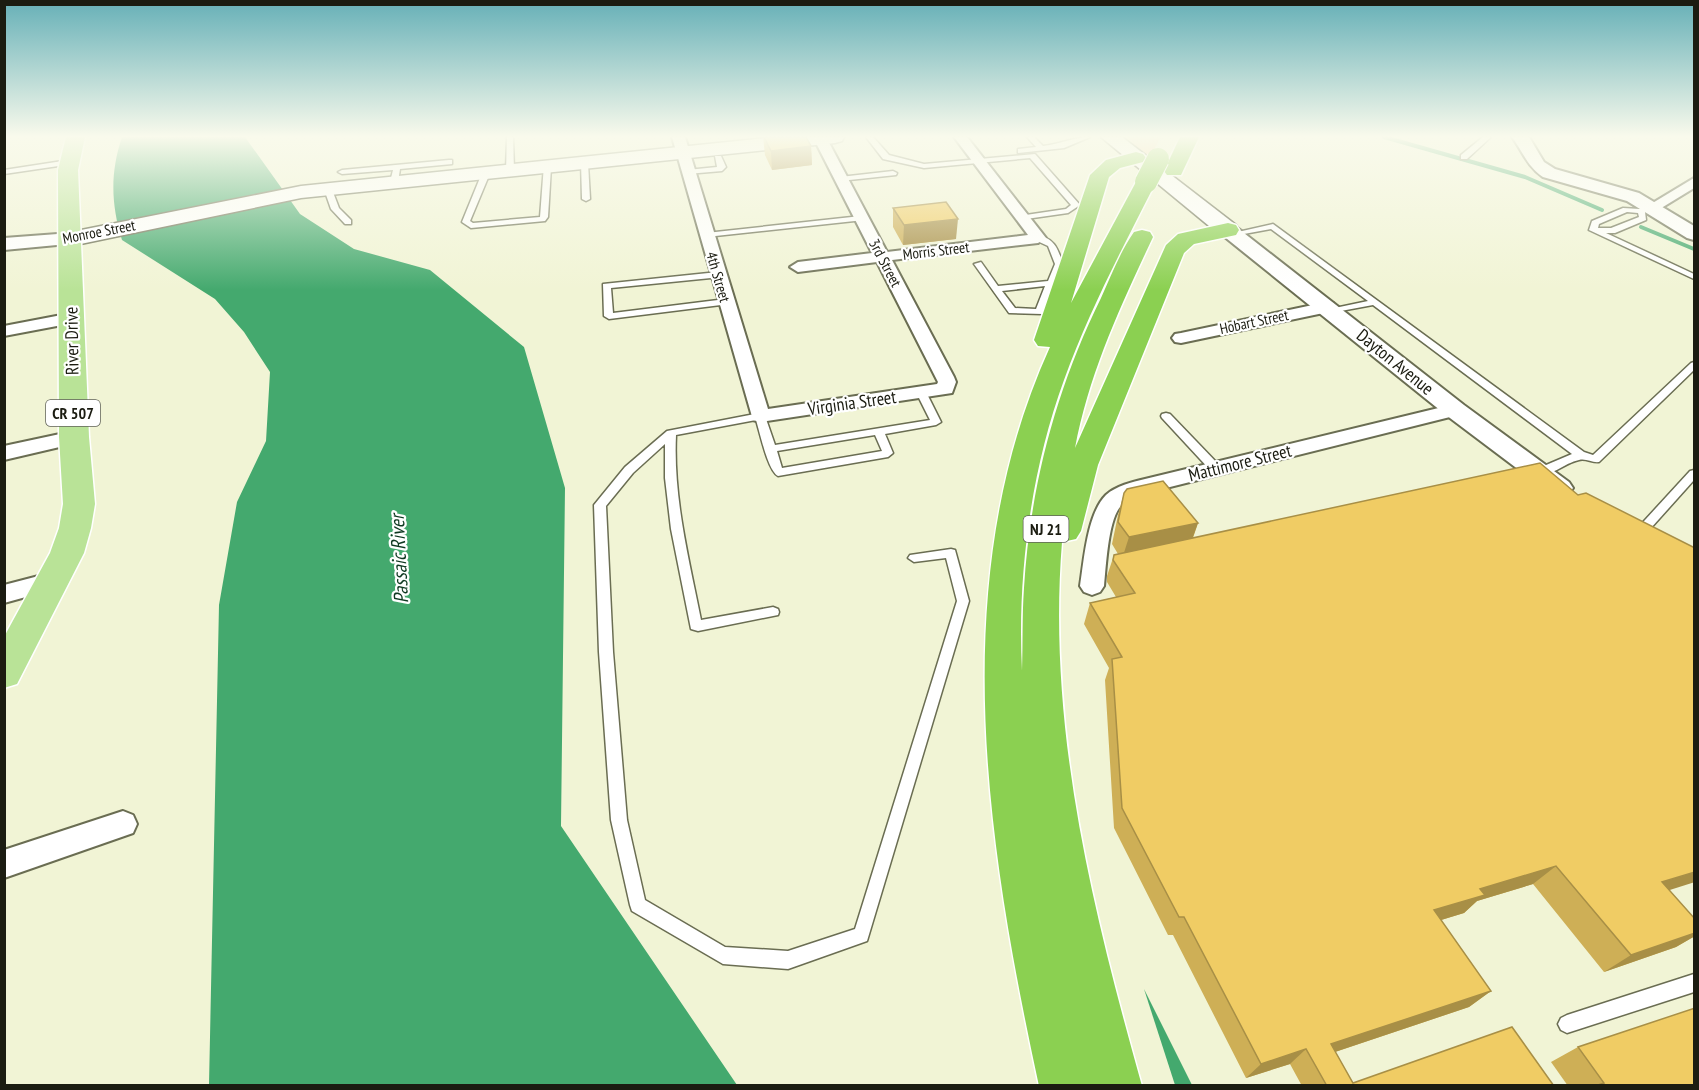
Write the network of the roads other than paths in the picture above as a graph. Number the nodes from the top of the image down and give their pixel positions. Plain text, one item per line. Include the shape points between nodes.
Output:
1 (72, 188) edge
2 (333, 188) edge
3 (480, 188) edge
4 (546, 188) edge
5 (585, 188) edge
6 (692, 188) edge
7 (845, 188) edge
8 (999, 188) edge
9 (1061, 188) edge
10 (1095, 188) edge
11 (1147, 188) edge
12 (1150, 188) edge
13 (1174, 188) edge
14 (1603, 188) edge
15 (1685, 188) edge
16 (328, 189) junction
17 (586, 199) dead end
18 (1647, 209) junction
19 (861, 218) junction
20 (1022, 218) junction
21 (348, 222) dead end
22 (1593, 230) junction
23 (1230, 232) junction
24 (1695, 234) edge
25 (706, 235) junction
26 (1038, 238) junction
27 (71, 239) junction
28 (4, 244) edge
29 (882, 257) junction
30 (978, 264) dead end
31 (798, 267) dead end
32 (718, 274) junction
33 (1695, 277) edge
34 (1053, 283) junction
35 (996, 289) junction
36 (726, 302) junction
37 (1376, 302) junction
38 (1330, 309) junction
39 (72, 318) junction
40 (4, 331) edge
41 (1181, 338) dead end
42 (1695, 365) edge
43 (945, 389) joint
44 (921, 392) junction
45 (1455, 410) junction
46 (1166, 416) dead end
47 (760, 417) junction
48 (879, 431) junction
49 (671, 433) junction
50 (74, 436) junction
51 (769, 449) junction
52 (4, 453) edge
53 (1580, 454) junction
54 (1216, 469) junction
55 (1695, 474) edge
56 (1533, 475) junction
57 (1580, 501) edge
58 (1616, 523) edge
59 (1647, 540) joint
60 (914, 558) dead end
61 (1097, 576) dead end
62 (54, 581) junction
63 (4, 594) edge
64 (1006, 603) junction
65 (773, 612) dead end
66 (4, 673) edge
67 (123, 824) dead end
68 (4, 864) edge
69 (1067, 884) junction
70 (1695, 983) edge
71 (1567, 1024) dead end
72 (1065, 1086) edge
73 (1116, 1086) edge

1 - 27 main road, River Drive / CR 507
2 - 16 main road, Monroe Street
3 - 4 lane via 466,222 471,226 542,219
5 - 17 lane
6 - 25 street, 4th Street
7 - 19 street, 3rd Street
8 - 20 street
9 - 20 lane via 1076,205 1068,212
10 - 64 highway via 1024,413 1009,480 1003,556
11 - 64 highway, NJ 21 via 1063,346 1038,415 1014,521
12 - 69 highway, NJ 21 via 1077,384 1057,459 1046,526 1041,607 1042,702
13 - 23 main road, Dayton Avenue
14 - 18 street via 1622,193
15 - 18 street
16 - 21 lane via 335,209
16 - 27 main road, Monroe Street
18 - 22 lane via 1643,218 1612,231
18 - 22 lane via 1626,210 1595,222
18 - 24 street
19 - 25 lane
19 - 29 street, 3rd Street
20 - 26 street
22 - 33 lane
23 - 37 lane via 1274,226
23 - 38 street, Dayton Avenue
23 - 69 highway via 1186,239 1174,250 1088,454 1069,511 1060,571 1059,635
25 - 32 street, 4th Street
26 - 29 street, Morris Street
26 - 34 lane via 1052,245 1058,259
27 - 28 street, Monroe Street
27 - 39 main road, River Drive / CR 507
29 - 31 street, Morris Street
29 - 43 street, 3rd Street via 945,377
30 - 35 lane
32 - 36 street, 4th Street
32 - 36 lane via 606,286 609,316
34 - 35 lane
34 - 35 lane via 1039,312 1012,311
36 - 47 street, 4th Street
37 - 38 lane
37 - 53 lane
38 - 41 street, Hobart Street
38 - 45 street, Dayton Avenue
39 - 40 street
39 - 50 main road, River Drive / CR 507
42 - 53 lane via 1595,459
43 - 44 street, Virginia Street
44 - 47 street, Virginia Street
44 - 48 lane via 936,422
45 - 54 street, Mattimore Street
45 - 56 street, Dayton Avenue
46 - 54 lane
47 - 49 lane
47 - 51 lane
48 - 51 lane
48 - 51 lane via 888,453 778,472
49 - 60 lane via 629,470 600,505 619,820 638,905 723,955 788,960 861,935 963,601 951,553
49 - 65 lane via 675,506 696,625
50 - 52 street
50 - 62 main road, River Drive / CR 507 via 79,504 75,528
53 - 56 lane
54 - 61 street, Mattimore Street via 1145,486 1110,503
55 - 59 lane
56 - 57 street, Dayton Avenue
58 - 59 street
62 - 63 street
62 - 66 main road, River Drive / CR 507
64 - 72 highway, NJ 21 via 1005,699 1014,817 1037,962
67 - 68 street
69 - 73 highway, NJ 21 via 1082,959
70 - 71 lane

